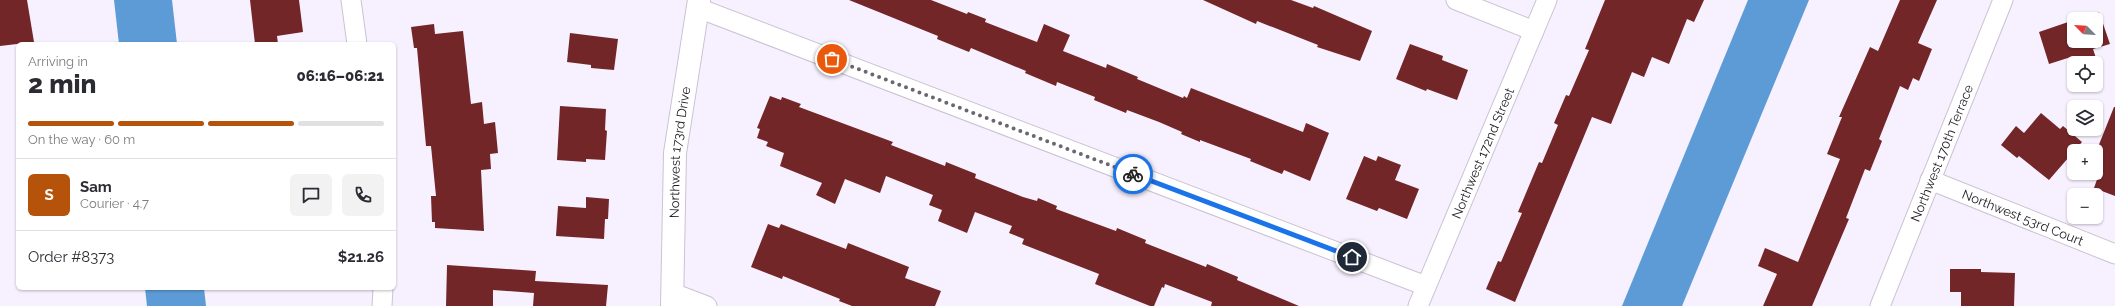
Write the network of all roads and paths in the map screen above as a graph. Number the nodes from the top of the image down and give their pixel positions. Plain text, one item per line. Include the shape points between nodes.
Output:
1 (352, 0) edge
2 (1456, 0) edge
3 (1547, 0) edge
4 (2003, 0) edge
5 (699, 4) edge
6 (1534, 31) junction
7 (357, 42) edge
8 (1930, 180) junction
9 (2115, 254) edge
10 (1426, 286) junction
11 (383, 290) edge
12 (672, 299) edge
13 (382, 306) edge
14 (707, 306) edge
15 (1418, 306) edge
16 (1880, 306) edge

1 - 7 street
2 - 6 street
3 - 6 street, Northwest 172nd Street
4 - 8 street, Northwest 170th Terrace
5 - 10 street
5 - 12 street, Northwest 173rd Drive via 675,153
6 - 10 street, Northwest 172nd Street
8 - 9 street, Northwest 53rd Court
8 - 16 street, Northwest 170th Terrace
10 - 15 street, Northwest 172nd Street
11 - 13 street
12 - 14 street

